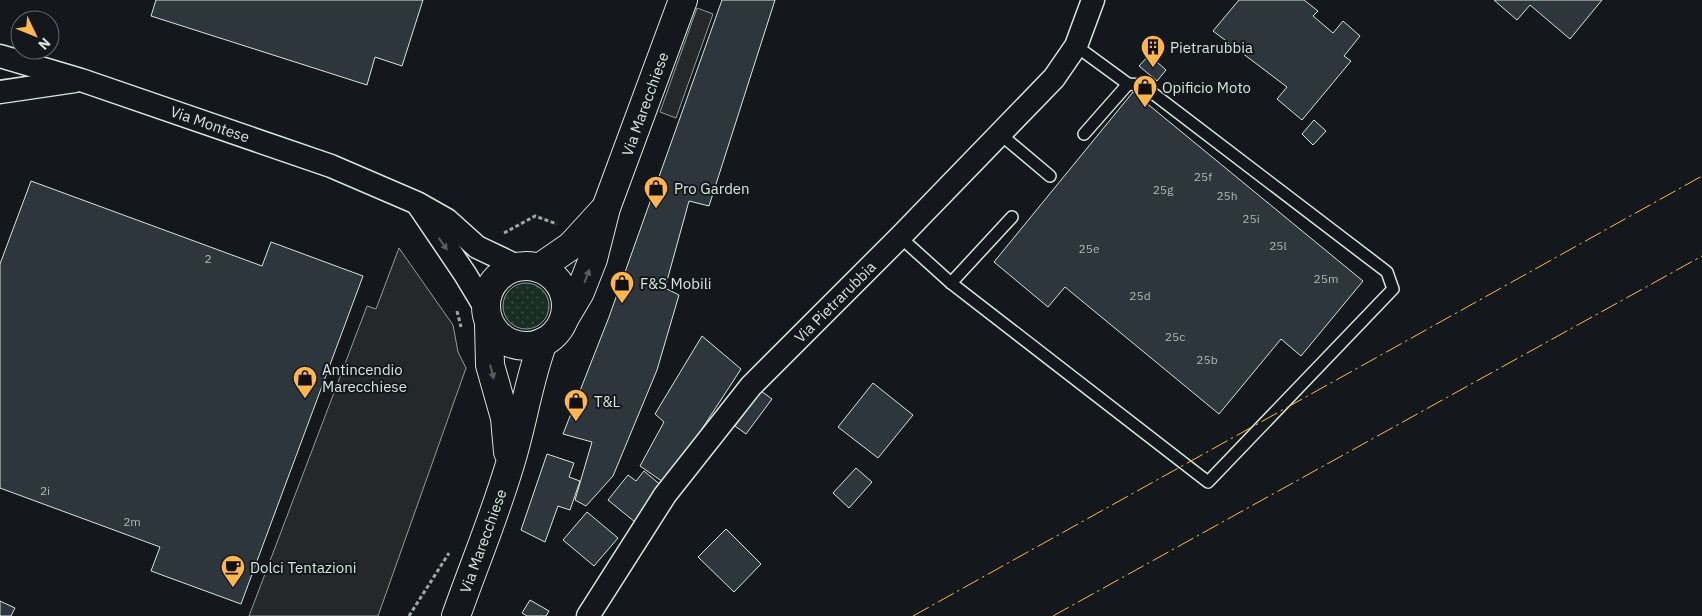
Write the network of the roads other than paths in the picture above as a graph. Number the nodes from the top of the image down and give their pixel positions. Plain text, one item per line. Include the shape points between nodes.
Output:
1 (683, 0) edge
2 (1093, 0) edge
3 (1076, 46) junction
4 (0, 56) edge
5 (0, 60) edge
6 (80, 80) junction
7 (1128, 84) junction
8 (0, 85) edge
9 (0, 92) edge
10 (1000, 134) junction
11 (1084, 134) dead end
12 (1050, 176) dead end
13 (417, 203) junction
14 (606, 208) junction
15 (1012, 217) dead end
16 (900, 237) junction
17 (528, 267) junction
18 (951, 283) junction
19 (487, 316) junction
20 (564, 319) junction
21 (543, 342) junction
22 (510, 466) junction
23 (456, 616) edge
24 (588, 616) edge

1 - 14 main road, Via Marecchiese
2 - 3 street, Via Pietrarubbia
3 - 7 lane
3 - 10 street, Via Pietrarubbia via 1054,78
4 - 6 street, Via Montese
5 - 8 street via 3,71
6 - 9 street
6 - 13 street, Via Montese via 330,166
7 - 11 lane
7 - 18 lane via 1142,85 1387,272 1393,288 1208,482
10 - 12 lane
10 - 16 street, Via Pietrarubbia
13 - 17 street, Via Montese via 447,220 477,247
13 -> 19 street via 465,274
14 - 17 main road, Via Marecchiese via 571,246
20 -> 14 main road, Via Marecchiese via 587,276
15 - 18 lane
16 - 18 lane
16 - 24 street, Via Pietrarubbia via 751,386 665,495
17 - 19 main road, Via Marecchiese via 499,275 486,296
17 - 20 main road via 550,274 559,283 566,306
19 - 21 main road via 496,334 507,342 532,346
19 -> 22 main road, Via Marecchiese via 490,365 504,418
20 - 21 main road, Via Marecchiese via 552,336
21 - 22 main road, Via Marecchiese
22 - 23 main road, Via Marecchiese

